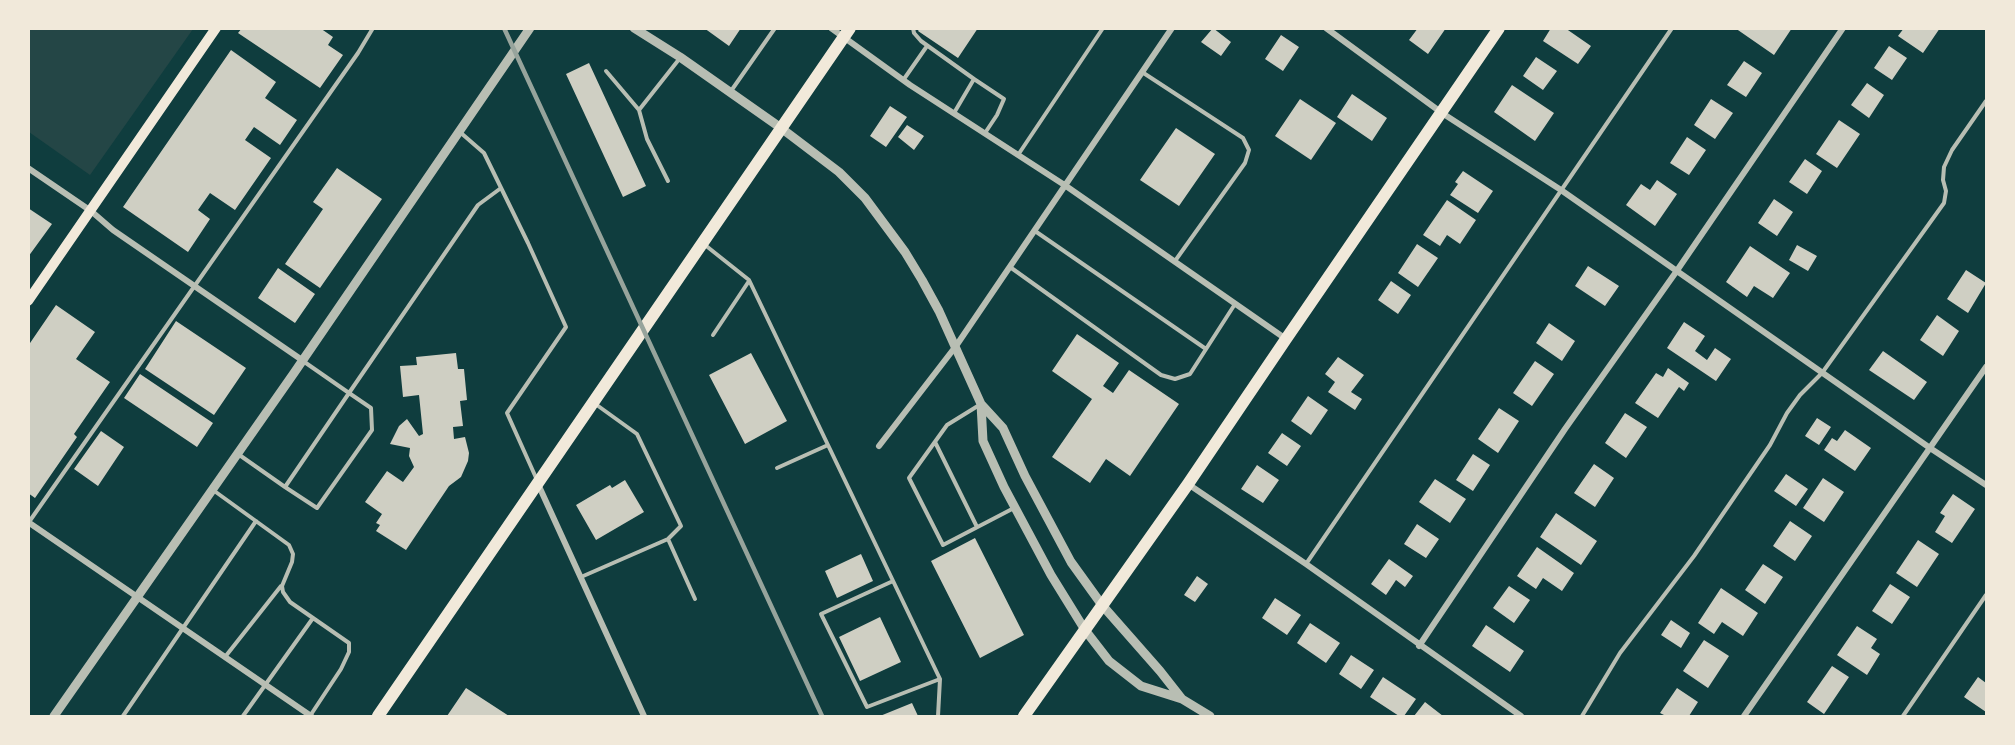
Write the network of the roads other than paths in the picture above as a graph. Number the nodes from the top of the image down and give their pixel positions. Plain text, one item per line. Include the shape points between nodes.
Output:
1 (216, 28) edge
2 (373, 28) edge
3 (530, 28) edge
4 (634, 28) edge
5 (775, 28) edge
6 (831, 28) edge
7 (913, 28) edge
8 (1103, 28) edge
9 (1172, 28) edge
10 (1326, 28) edge
11 (1499, 28) edge
12 (1672, 28) edge
13 (1843, 28) edge
14 (847, 33) edge
15 (927, 46) junction
16 (680, 57) junction
17 (606, 71) dead end
18 (1142, 72) junction
19 (904, 79) junction
20 (974, 79) junction
21 (731, 92) junction
22 (1986, 100) edge
23 (639, 110) junction
24 (954, 113) junction
25 (1442, 113) junction
26 (781, 128) junction
27 (459, 131) junction
28 (985, 133) junction
29 (1018, 155) junction
30 (28, 168) edge
31 (668, 181) dead end
32 (1066, 186) junction
33 (501, 188) junction
34 (1561, 190) junction
35 (91, 211) junction
36 (1035, 231) junction
37 (703, 243) junction
38 (1175, 262) junction
39 (1010, 267) junction
40 (1676, 272) junction
41 (749, 280) junction
42 (195, 285) junction
43 (28, 301) edge
44 (1235, 304) junction
45 (713, 335) dead end
46 (1286, 339) junction
47 (956, 346) junction
48 (1206, 349) junction
49 (302, 360) junction
50 (1986, 368) edge
51 (1822, 373) junction
52 (349, 393) junction
53 (593, 403) junction
54 (981, 404) junction
55 (935, 441) junction
56 (828, 445) junction
57 (879, 446) dead end
58 (1930, 448) junction
59 (238, 453) junction
60 (777, 468) dead end
61 (538, 483) junction
62 (1188, 484) junction
63 (1986, 485) edge
64 (285, 487) junction
65 (212, 490) junction
66 (1015, 508) junction
67 (256, 521) junction
68 (29, 522) edge
69 (977, 527) junction
70 (668, 539) junction
71 (1306, 564) junction
72 (580, 578) junction
73 (893, 581) junction
74 (282, 586) junction
75 (1986, 595) edge
76 (138, 597) junction
77 (695, 599) dead end
78 (1102, 605) junction
79 (313, 618) junction
80 (183, 629) junction
81 (1085, 630) junction
82 (1419, 646) junction
83 (225, 657) junction
84 (940, 679) junction
85 (265, 685) junction
86 (1182, 699) junction
87 (310, 716) edge
88 (54, 717) edge
89 (123, 717) edge
90 (243, 717) edge
91 (378, 717) edge
92 (644, 717) edge
93 (938, 717) edge
94 (1024, 717) edge
95 (1210, 717) edge
96 (1521, 717) edge
97 (1582, 717) edge
98 (1744, 717) edge
99 (1903, 717) edge

1 - 35 main road
2 - 42 lane
3 - 27 street
4 - 16 street
5 - 21 lane
6 - 14 street
7 - 15 lane
8 - 29 lane
9 - 18 street
10 - 25 street
11 - 25 main road
12 - 34 lane
13 - 40 street
14 - 19 street
14 - 26 main road
15 - 19 lane
15 - 20 lane
16 - 21 street
16 - 23 lane
17 - 23 lane
18 - 32 street
18 - 38 lane via 1243,138 1249,150 1245,163
19 - 24 street
20 - 24 lane
20 - 28 lane via 1004,99
21 - 26 street
22 - 51 lane via 1944,167 1944,203
23 - 31 lane via 647,140
24 - 28 street
25 - 34 street
25 - 46 main road
26 - 37 main road
26 - 47 street via 839,172 865,198 906,252
27 - 33 lane via 484,153
27 - 49 street
28 - 29 street
29 - 32 street
30 - 35 street
32 - 36 street
32 - 38 street
33 - 52 lane via 478,205
33 - 61 lane via 566,327 507,413
34 - 40 street
34 - 71 lane
35 - 42 street
35 - 43 main road
36 - 39 street
36 - 48 lane
37 - 41 lane
37 - 53 main road
38 - 44 street
39 - 47 street
39 - 48 lane via 1161,375 1175,379 1190,374
40 - 51 street
40 - 82 street via 1564,429
41 - 45 lane
41 - 56 lane
42 - 49 street
42 - 68 lane
44 - 46 street
44 - 48 lane
46 - 62 main road
47 - 54 street
47 - 57 street
49 - 52 lane
49 - 59 street
50 - 58 street
51 - 58 street
51 - 97 lane via 1787,413 1694,556 1620,653
52 - 64 lane
52 - 64 lane via 371,408 372,430 317,508
53 - 61 main road
53 - 70 lane via 637,434 681,526
54 - 55 lane via 947,425
54 - 66 street via 983,441
54 - 78 street via 1003,428 1071,562
55 - 69 lane
55 - 69 lane via 909,478 943,545
56 - 60 lane
56 - 73 lane
58 - 63 street
58 - 98 street
59 - 64 lane
59 - 65 street
61 - 72 street
61 - 91 main road
62 - 71 street
62 - 78 main road
65 - 67 lane
65 - 76 street
66 - 69 lane
66 - 81 street
67 - 74 lane via 290,545 292,562
67 - 80 lane
68 - 76 street
70 - 72 lane
70 - 77 lane
71 - 82 street
72 - 92 street
73 - 84 lane
73 - 84 lane via 821,614 867,707
74 - 79 lane via 290,602
74 - 83 lane
75 - 99 lane
76 - 80 street
76 - 88 street
78 - 81 main road
78 - 86 street
79 - 85 lane
79 - 87 lane via 349,643 349,651
80 - 83 street
80 - 89 lane
81 - 86 street via 1109,661 1141,686
81 - 94 main road
82 - 96 street
83 - 85 street
84 - 93 lane
85 - 87 street
85 - 90 lane
86 - 95 street

